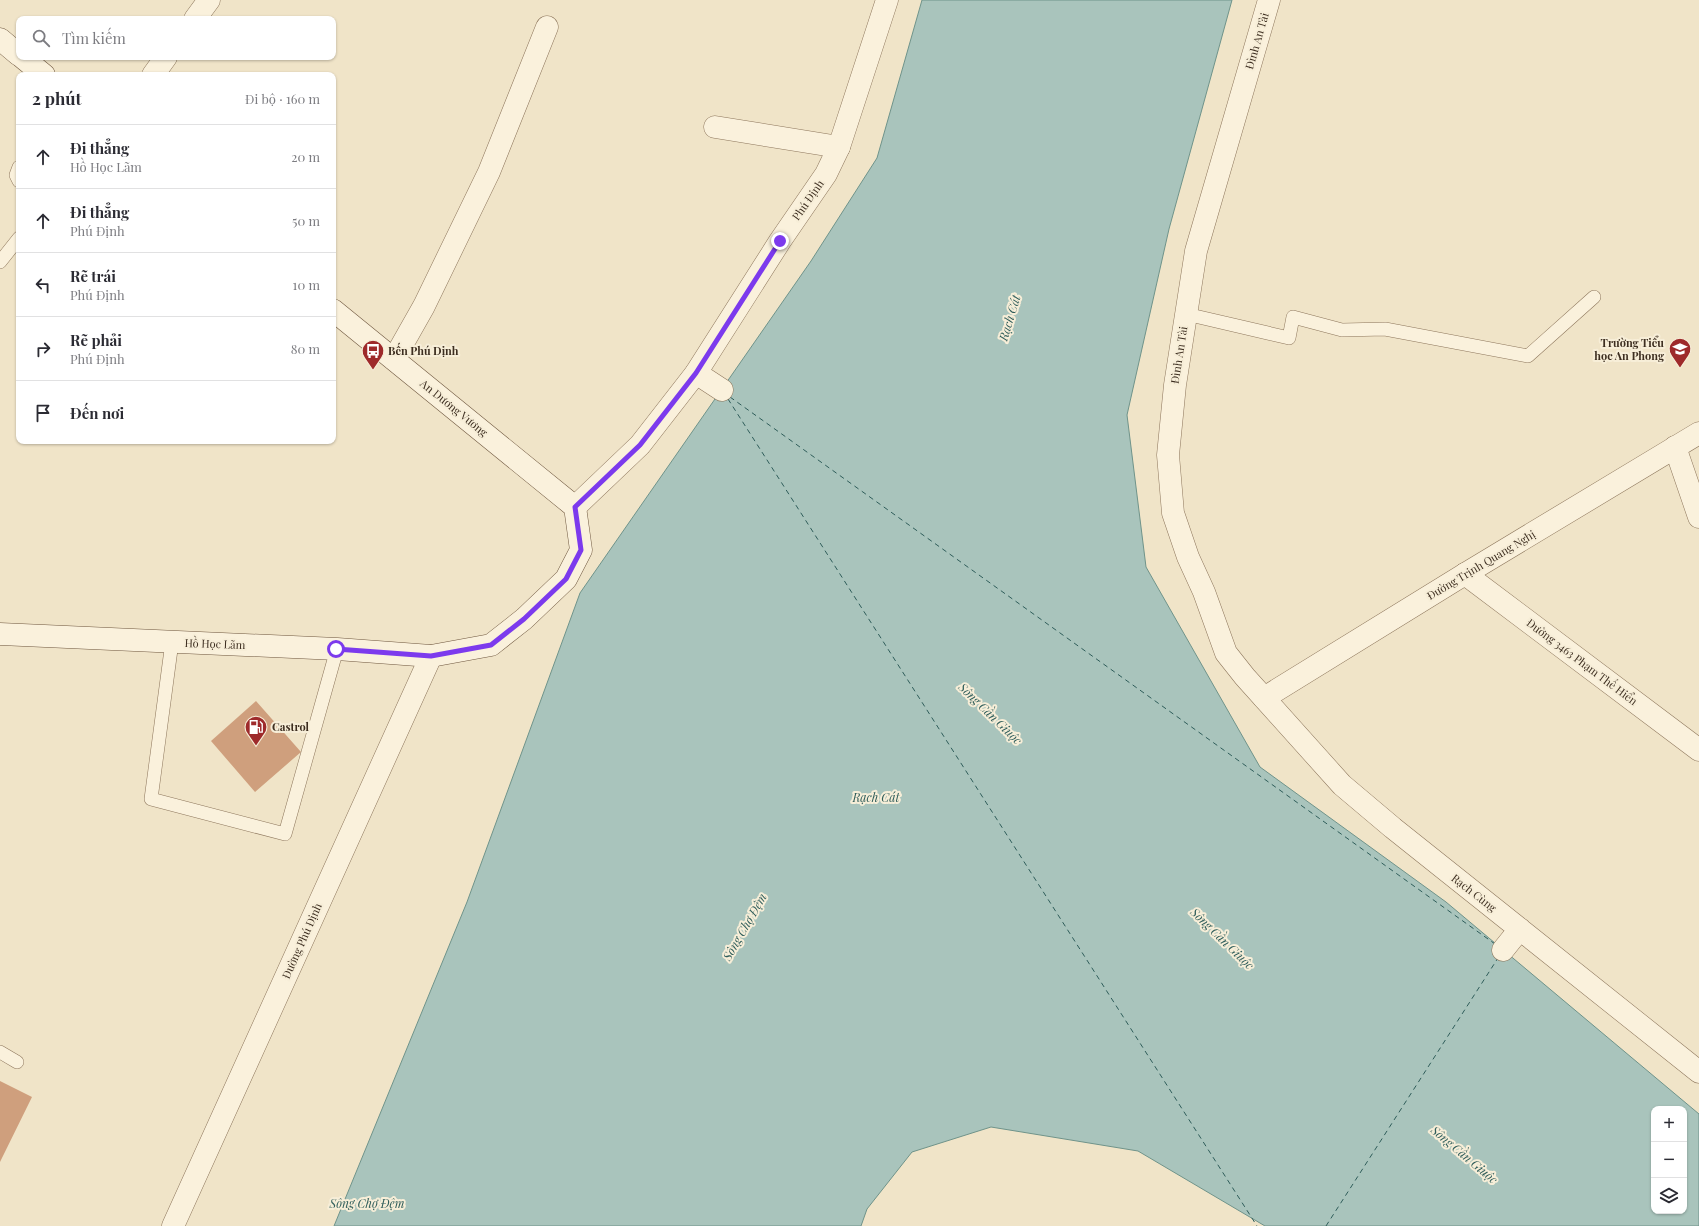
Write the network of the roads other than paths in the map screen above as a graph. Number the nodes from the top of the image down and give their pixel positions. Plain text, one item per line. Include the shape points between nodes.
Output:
1 (209, 0) edge
2 (887, 0) edge
3 (1269, 0) edge
4 (197, 16) edge
5 (547, 27) dead end
6 (0, 39) edge
7 (16, 52) edge
8 (26, 60) edge
9 (164, 60) edge
10 (40, 72) edge
11 (154, 72) edge
12 (715, 127) dead end
13 (840, 147) junction
14 (16, 242) edge
15 (0, 262) edge
16 (1594, 297) dead end
17 (336, 312) edge
18 (1186, 314) junction
19 (394, 359) junction
20 (696, 373) junction
21 (722, 390) dead end
22 (1699, 433) edge
23 (1675, 447) junction
24 (575, 507) junction
25 (1699, 517) edge
26 (1465, 574) junction
27 (0, 634) edge
28 (172, 642) junction
29 (336, 649) junction
30 (431, 656) junction
31 (1264, 698) junction
32 (1699, 750) edge
33 (1520, 929) junction
34 (1503, 950) dead end
35 (0, 1052) edge
36 (18, 1062) dead end
37 (1699, 1072) edge
38 (172, 1226) edge

1 - 4 street
2 - 13 street, Phú Định
3 - 18 street, Đình An Tài via 1196,251
5 - 19 street via 489,172 424,306
6 - 7 street
8 - 10 street
9 - 11 street
12 - 13 street
13 - 20 street, Phú Định via 826,174
14 - 15 lane
16 - 18 lane via 1528,356 1385,329 1342,330 1293,317 1289,338
17 - 19 street, An Dương Vương
18 - 31 street, Đình An Tài via 1168,455 1174,513 1188,557 1226,653
19 - 24 street, An Dương Vương
20 - 21 street
20 - 24 street, Phú Định via 640,445
22 - 23 street, Đường Trịnh Quang Nghị
23 - 25 street
23 - 26 street, Đường Trịnh Quang Nghị
24 - 30 street via 581,550 566,579 524,619 491,645
26 - 31 street, Đường Trịnh Quang Nghị
26 - 32 street, Đường 3463 Phạm Thế Hiển
27 - 28 street, Hồ Học Lãm
28 - 29 street, Hồ Học Lãm
28 - 29 lane via 150,799 285,834
29 - 30 street, Hồ Học Lãm
30 - 38 street, Đường Phú Định
31 - 33 street, Rạch Cùng via 1342,785
33 - 34 street
33 - 37 street, Rạch Cùng
35 - 36 lane

